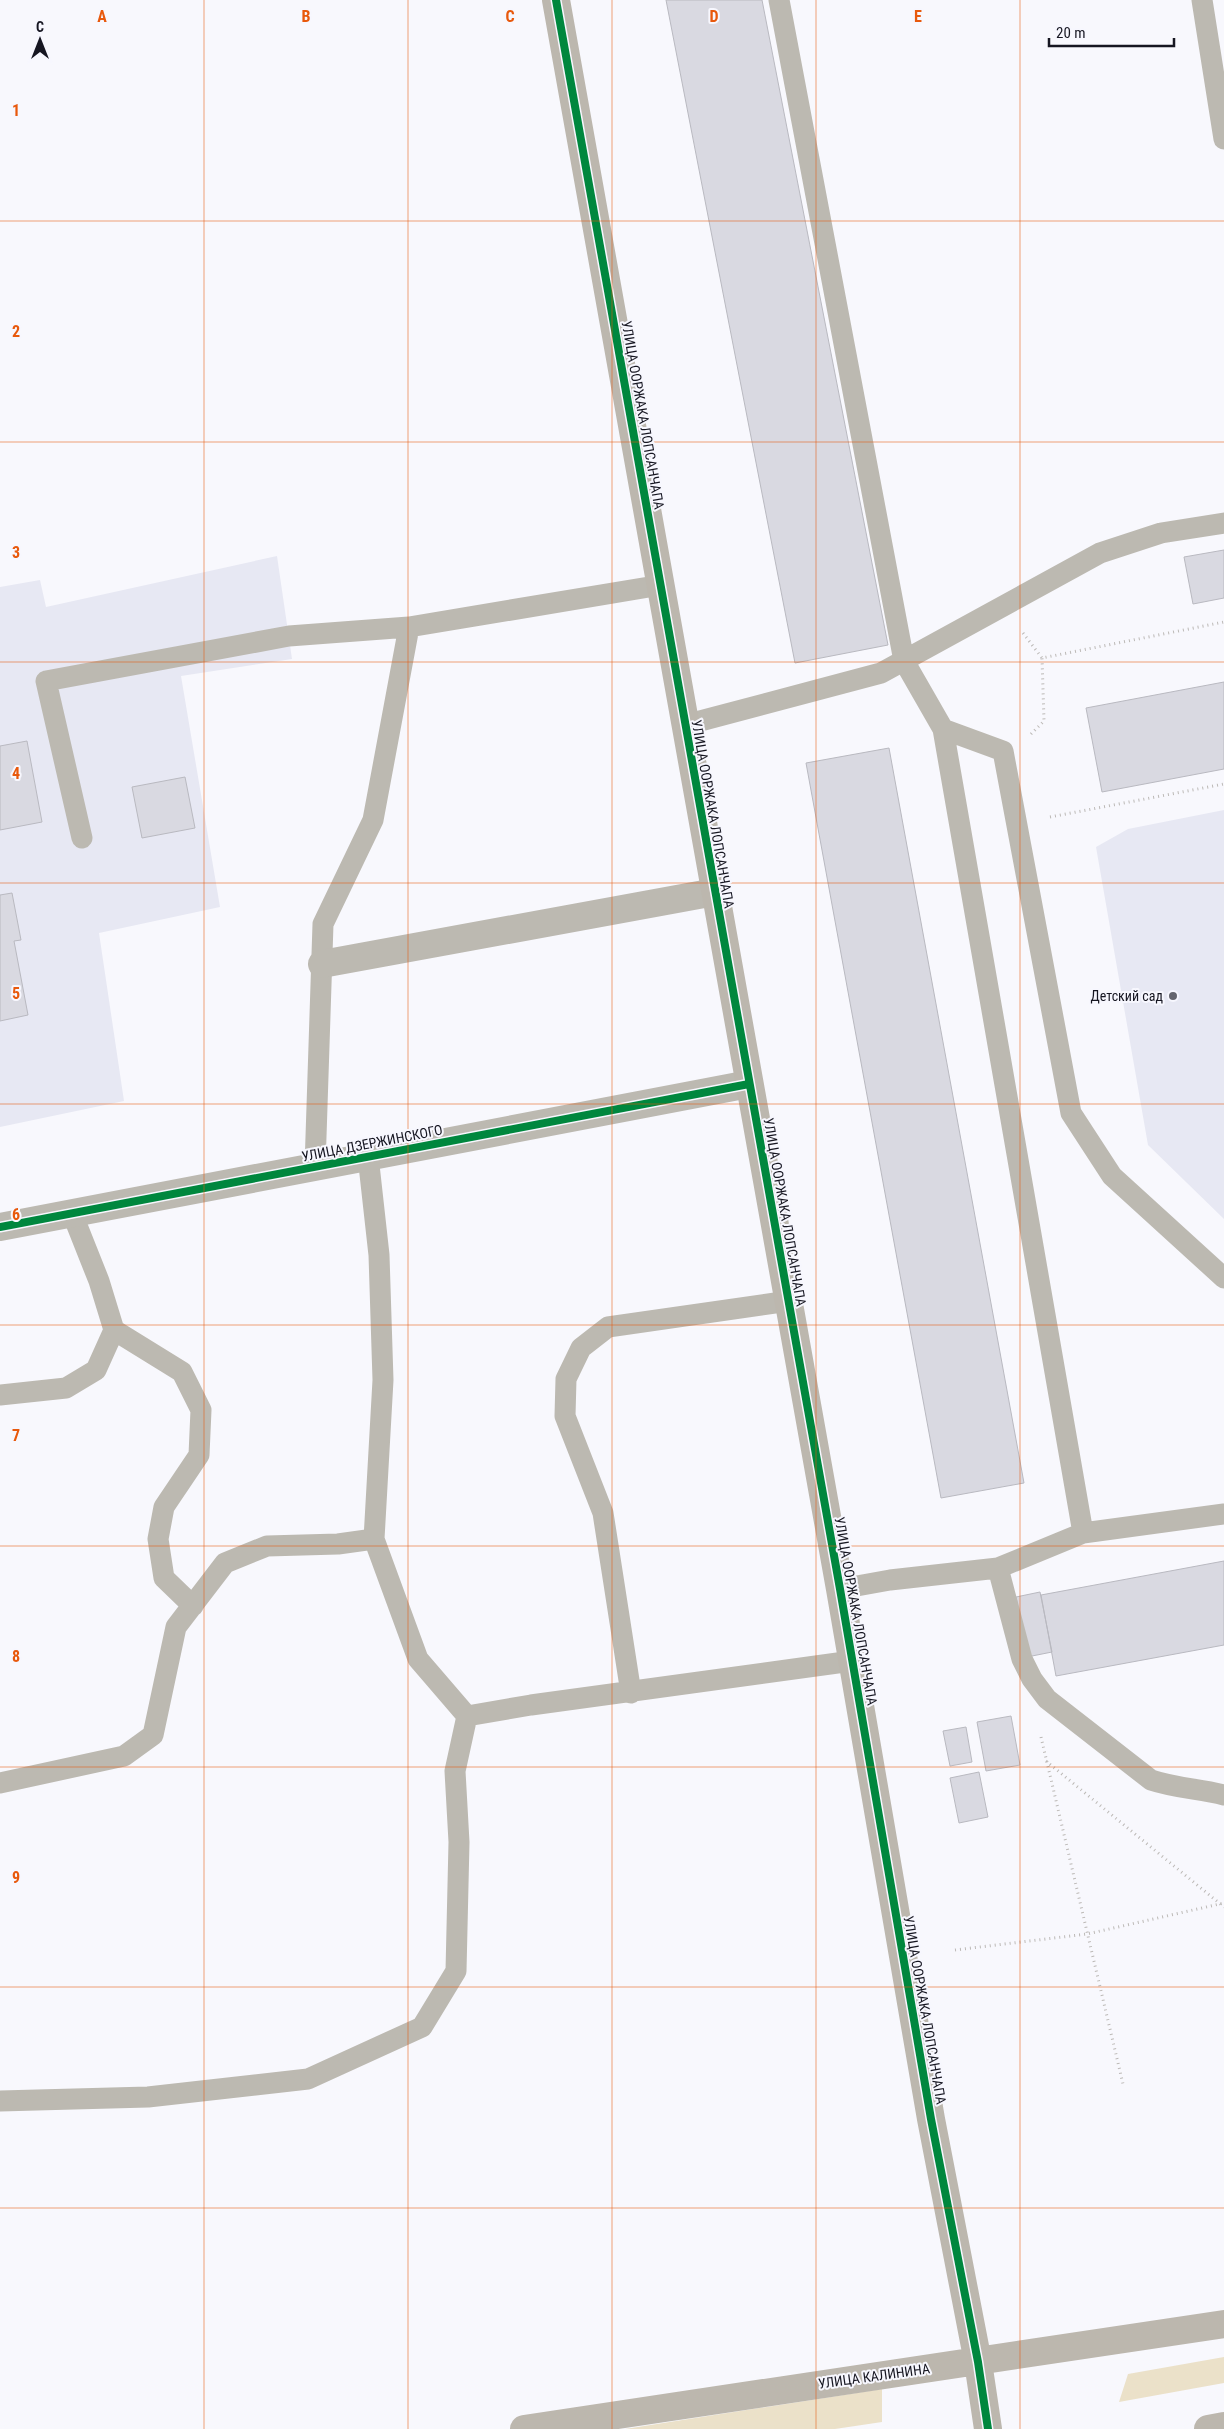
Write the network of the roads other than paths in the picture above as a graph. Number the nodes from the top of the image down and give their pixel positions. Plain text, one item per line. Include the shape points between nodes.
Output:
1 (556, 0) edge
2 (779, 0) edge
3 (1202, 0) edge
4 (1224, 139) edge
5 (1224, 523) edge
6 (660, 586) junction
7 (409, 627) junction
8 (904, 661) junction
9 (685, 725) junction
10 (944, 729) junction
11 (82, 838) dead end
12 (715, 892) junction
13 (322, 964) junction
14 (749, 1084) junction
15 (368, 1156) junction
16 (315, 1167) junction
17 (72, 1213) junction
18 (0, 1226) edge
19 (1224, 1278) edge
20 (789, 1301) junction
21 (114, 1330) junction
22 (0, 1395) edge
23 (1224, 1514) edge
24 (1083, 1533) junction
25 (374, 1539) junction
26 (998, 1568) junction
27 (840, 1589) junction
28 (193, 1606) junction
29 (852, 1661) junction
30 (631, 1693) junction
31 (467, 1716) junction
32 (0, 1783) edge
33 (1224, 1795) edge
34 (0, 2101) edge
35 (1224, 2324) edge
36 (978, 2362) junction
37 (1224, 2426) edge
38 (524, 2429) edge
39 (988, 2429) edge
40 (1208, 2429) edge

1 - 6 street, УЛИЦА ООРЖАКА ЛОПСАНЧАПА
2 - 8 lane
3 - 4 lane
5 - 8 lane via 1161,533 1100,554
6 - 7 lane
6 - 9 street, УЛИЦА ООРЖАКА ЛОПСАНЧАПА
7 - 11 lane via 289,636 46,681
7 - 13 lane via 373,820 324,924
8 - 9 lane via 881,673
8 - 10 lane
9 - 12 street, УЛИЦА ООРЖАКА ЛОПСАНЧАПА
10 - 19 lane via 1003,750 1071,1113 1112,1176
10 - 24 lane
12 - 13 street
12 - 14 street, УЛИЦА ООРЖАКА ЛОПСАНЧАПА
13 - 16 lane
14 - 15 street, УЛИЦА ДЗЕРЖИНСКОГО
14 - 20 street, УЛИЦА ООРЖАКА ЛОПСАНЧАПА
15 - 16 street, УЛИЦА ДЗЕРЖИНСКОГО
15 - 25 lane via 379,1255 383,1380
16 - 17 street, УЛИЦА ДЗЕРЖИНСКОГО
17 - 18 street, УЛИЦА ДЗЕРЖИНСКОГО
17 - 21 lane
20 - 27 street, УЛИЦА ООРЖАКА ЛОПСАНЧАПА
20 - 30 lane via 608,1327 581,1348 566,1379 565,1416 603,1513
21 - 22 lane via 96,1370 66,1388
21 - 28 lane via 182,1372 201,1410 199,1455 164,1507 158,1540 164,1578
23 - 24 lane
24 - 26 lane
25 - 28 lane via 338,1544 267,1546 225,1563
25 - 31 lane via 418,1659
26 - 27 lane
26 - 33 lane via 1022,1659 1032,1680 1047,1699 1151,1780
27 - 29 street, УЛИЦА ООРЖАКА ЛОПСАНЧАПА
28 - 32 lane via 176,1627 154,1735 124,1756
29 - 30 lane
29 - 36 street, УЛИЦА ООРЖАКА ЛОПСАНЧАПА via 931,2119
30 - 31 lane via 531,1704
31 - 34 lane via 455,1771 459,1842 456,1970 422,2027 308,2079 148,2097
35 - 36 street, УЛИЦА КАЛИНИНА
36 - 38 street, УЛИЦА КАЛИНИНА
36 - 39 street, УЛИЦА ООРЖАКА ЛОПСАНЧАПА
37 - 40 street

